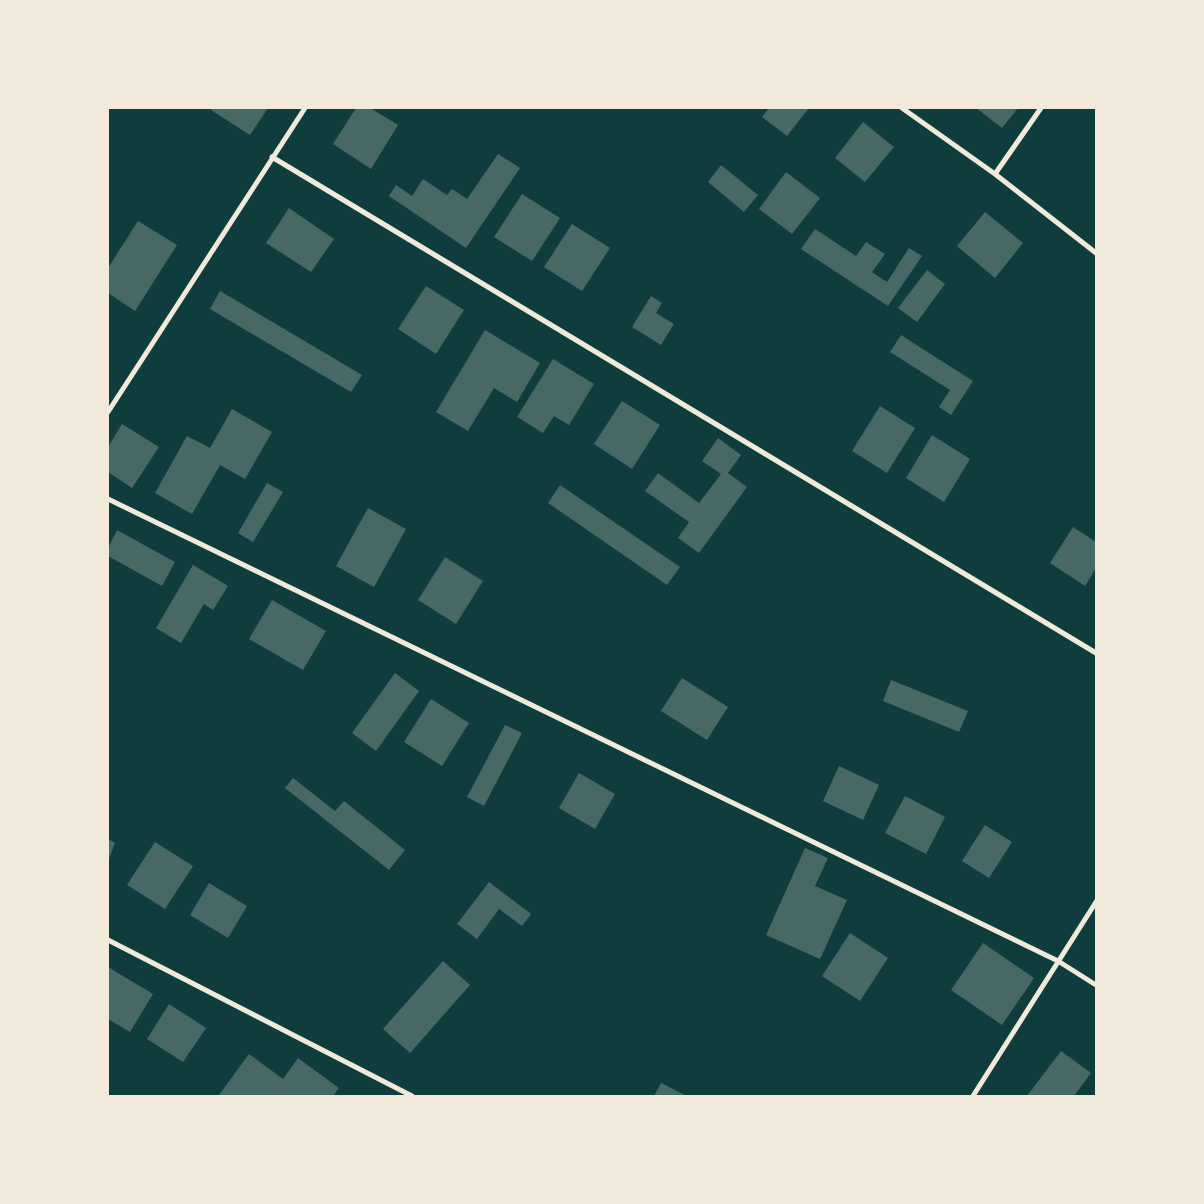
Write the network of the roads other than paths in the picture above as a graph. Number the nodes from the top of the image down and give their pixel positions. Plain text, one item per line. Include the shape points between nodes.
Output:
1 (305, 108) edge
2 (902, 108) edge
3 (1041, 108) edge
4 (272, 157) junction
5 (995, 174) junction
6 (1096, 254) edge
7 (108, 412) edge
8 (108, 499) edge
9 (1096, 653) edge
10 (1096, 902) edge
11 (108, 940) edge
12 (1058, 961) junction
13 (1096, 985) edge
14 (412, 1096) edge
15 (973, 1096) edge

1 - 4 street
2 - 5 street
3 - 5 street
4 - 7 street
4 - 9 street
5 - 6 street
8 - 12 street
10 - 12 street
11 - 14 street
12 - 13 street
12 - 15 street

